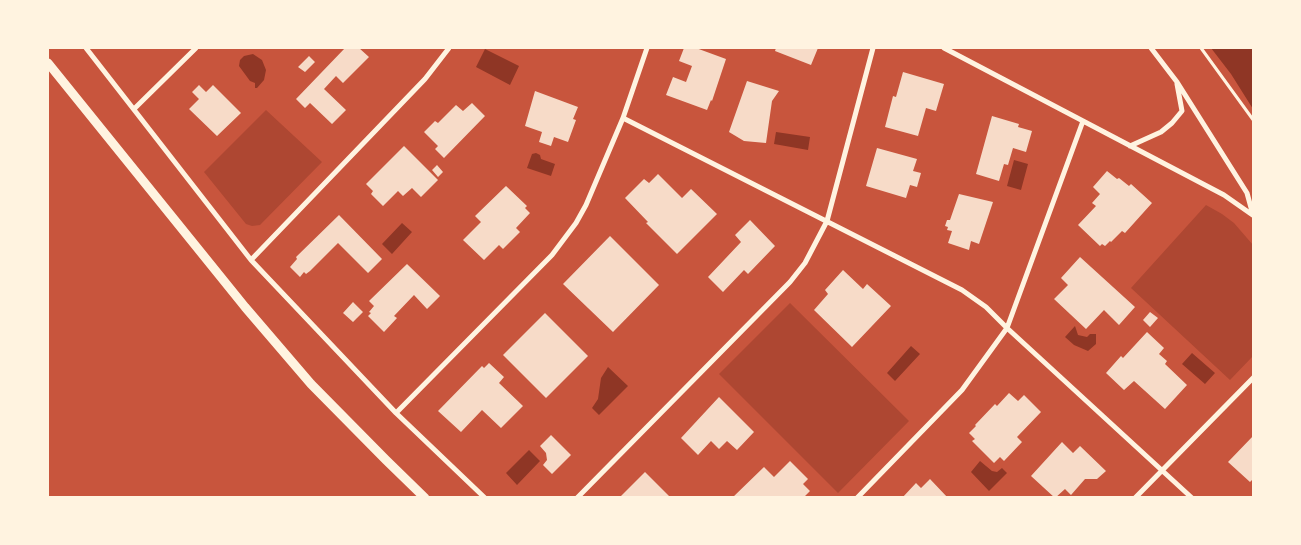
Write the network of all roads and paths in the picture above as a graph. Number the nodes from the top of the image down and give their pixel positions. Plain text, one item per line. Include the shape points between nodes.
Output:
1 (86, 48) edge
2 (196, 48) edge
3 (449, 48) edge
4 (647, 48) edge
5 (874, 48) edge
6 (944, 48) edge
7 (1151, 48) edge
8 (1201, 48) edge
9 (48, 63) edge
10 (1177, 82) junction
11 (134, 109) junction
12 (623, 118) junction
13 (1083, 120) junction
14 (1254, 121) edge
15 (1130, 146) junction
16 (1253, 216) edge
17 (827, 221) junction
18 (250, 260) junction
19 (1007, 328) junction
20 (1254, 377) edge
21 (396, 413) junction
22 (1162, 470) junction
23 (425, 498) edge
24 (485, 498) edge
25 (577, 498) edge
26 (857, 498) edge
27 (1135, 498) edge
28 (1192, 498) edge

1 - 11 street
2 - 11 street
3 - 18 street via 418,87
4 - 12 street
5 - 17 street
6 - 13 street
7 - 10 street
8 - 14 path
9 - 23 street via 305,377
10 - 15 street via 1182,111 1161,132
10 - 16 street via 1246,192
11 - 18 street
12 - 17 street
12 - 21 street via 586,205 564,240
13 - 15 street
13 - 19 street
15 - 16 street via 1224,195
17 - 19 street via 962,290
17 - 25 street via 805,263 790,282
18 - 21 street
19 - 22 street
19 - 26 street via 962,390
20 - 22 street
21 - 24 street
22 - 27 street
22 - 28 street

